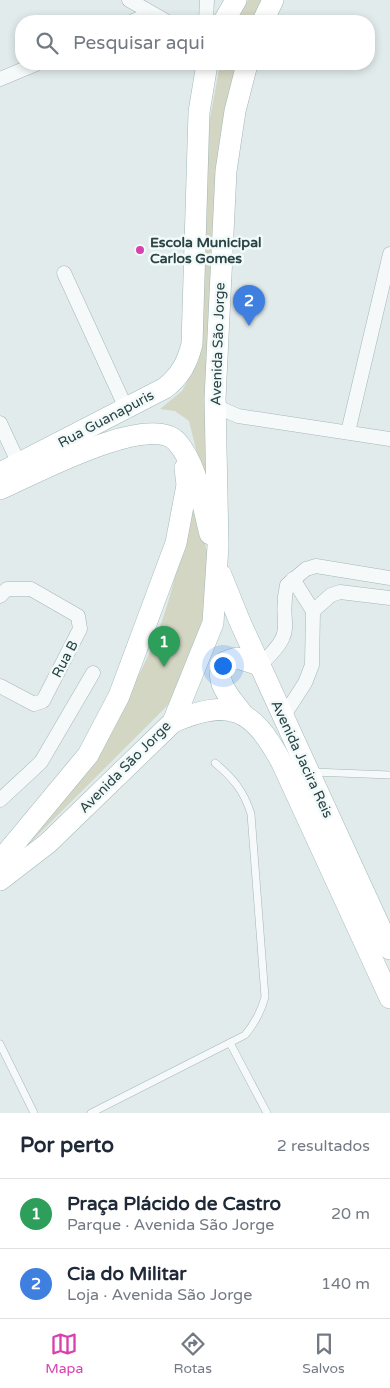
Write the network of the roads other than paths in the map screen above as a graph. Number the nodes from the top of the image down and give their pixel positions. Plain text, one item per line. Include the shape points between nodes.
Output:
1 (129, 0) edge
2 (207, 0) edge
3 (236, 0) edge
4 (273, 0) edge
5 (150, 14) edge
6 (206, 15) edge
7 (227, 15) edge
8 (266, 15) edge
9 (22, 70) edge
10 (207, 70) edge
11 (245, 70) edge
12 (0, 79) edge
13 (390, 254) edge
14 (64, 273) dead end
15 (192, 344) joint
16 (215, 399) junction
17 (126, 408) junction
18 (0, 423) edge
19 (348, 432) junction
20 (390, 439) edge
21 (183, 451) junction
22 (9, 469) edge
23 (0, 489) edge
24 (218, 567) junction
25 (390, 578) edge
26 (293, 579) junction
27 (4, 592) edge
28 (390, 598) edge
29 (0, 604) edge
30 (313, 611) junction
31 (260, 665) junction
32 (94, 673) dead end
33 (0, 686) edge
34 (240, 712) junction
35 (283, 717) junction
36 (173, 722) junction
37 (215, 763) dead end
38 (308, 771) junction
39 (390, 775) edge
40 (0, 800) edge
41 (0, 861) edge
42 (0, 880) edge
43 (390, 949) edge
44 (390, 998) edge
45 (230, 1043) junction
46 (0, 1044) edge
47 (34, 1113) edge
48 (91, 1113) edge
49 (266, 1113) edge

1 - 5 street
2 - 6 street
3 - 7 main road
4 - 8 main road
9 - 12 street
10 - 15 main road, Avenida São Jorge via 199,112
11 - 16 main road, Avenida São Jorge via 235,111 226,171
13 - 19 street
14 - 17 street
15 - 17 main road, Rua Guanapuris via 188,361 178,378
16 - 19 street via 229,413
16 - 24 main road, Avenida São Jorge
17 - 22 main road, Rua Guanapuris
18 - 22 street
19 - 20 street
21 - 23 main road, Rua Guanapuris via 176,440 164,434 147,432 127,436 96,446
21 - 24 main road, Avenida São Jorge via 194,472
21 - 41 main road via 187,485 176,543 119,696 88,755
24 - 31 main road, Avenida Jacira Reis
24 - 36 main road, Avenida São Jorge via 213,623
25 - 26 street via 316,566
26 - 30 street
26 - 31 street via 285,594 287,625 284,638
27 - 29 street, Rua B
27 - 33 street, Rua B via 31,589 78,616 80,629 43,701 34,704
28 - 30 street via 340,592 331,595
30 - 35 street via 312,665 305,684
31 - 34 main road, Avenida Jacira Reis via 237,658 225,662 220,670 222,685
31 - 35 main road, Avenida Jacira Reis
32 - 40 street via 41,762
34 - 36 main road via 208,710
34 - 44 main road, Avenida Jacira Reis via 260,728 282,763
35 - 38 main road, Avenida Jacira Reis
36 - 42 main road, Avenida São Jorge via 48,843
37 - 45 lane via 236,782 245,795 251,814 265,997 253,1026
38 - 39 lane
38 - 43 main road, Avenida Jacira Reis
45 - 48 lane
45 - 49 lane
46 - 47 lane

